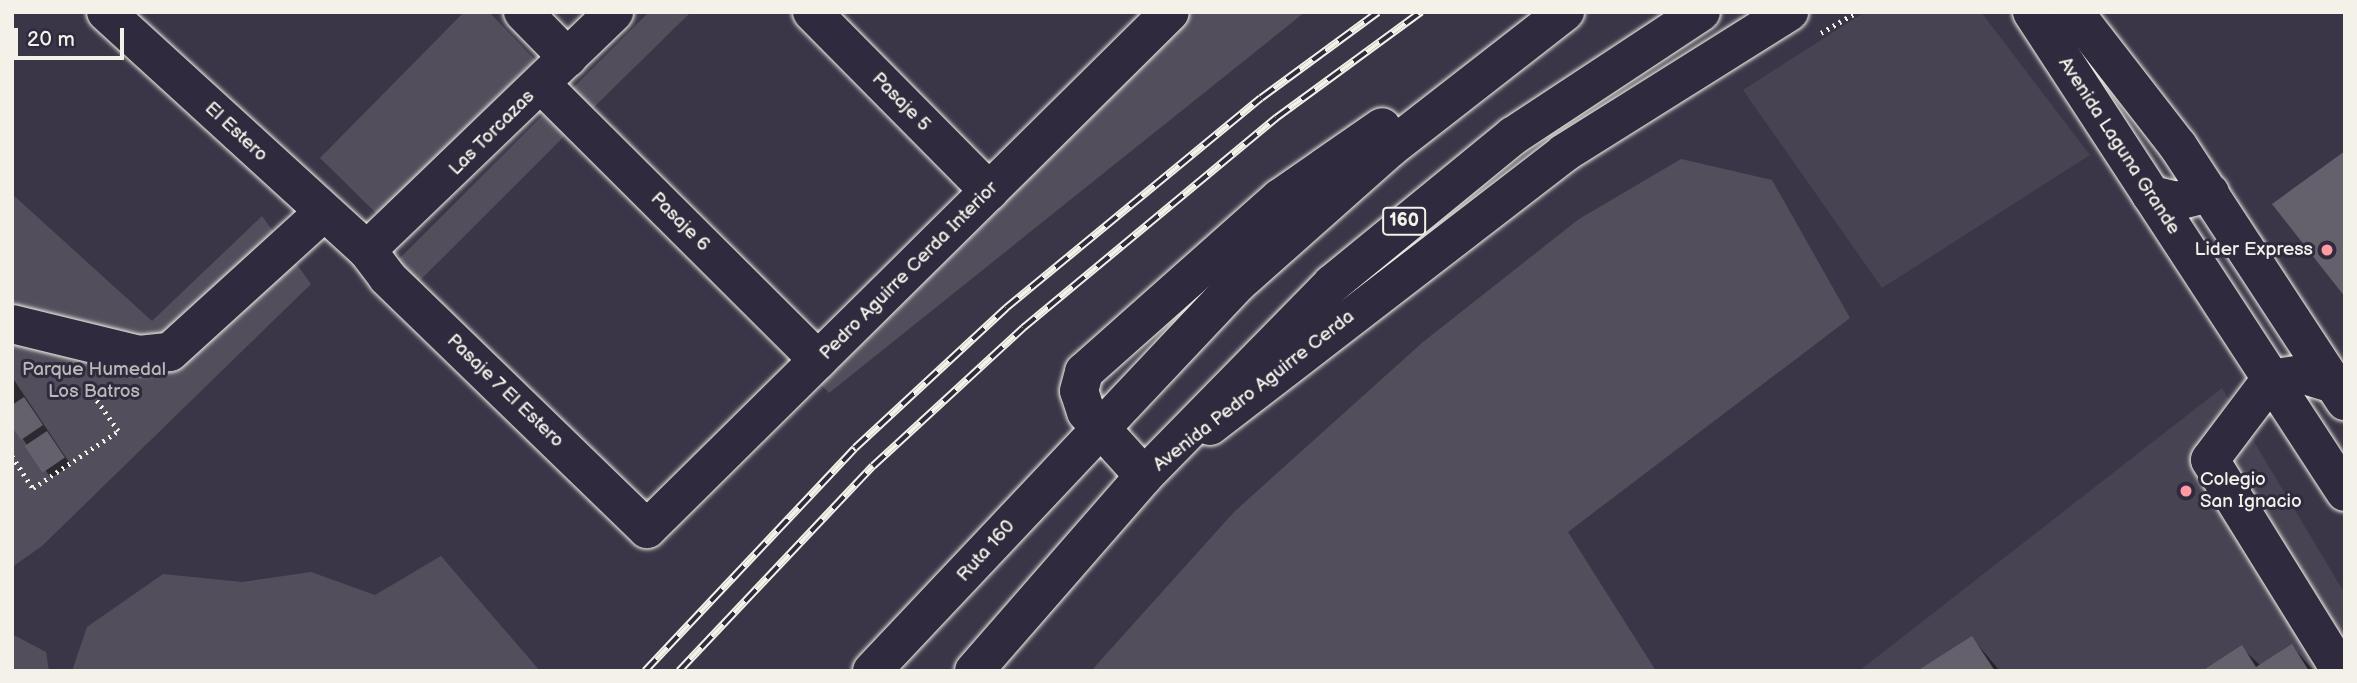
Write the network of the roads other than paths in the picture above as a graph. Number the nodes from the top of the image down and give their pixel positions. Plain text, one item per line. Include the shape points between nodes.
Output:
1 (106, 12) edge
2 (523, 12) edge
3 (614, 12) edge
4 (812, 12) edge
5 (1565, 12) edge
6 (1701, 12) edge
7 (2032, 12) edge
8 (2074, 12) edge
9 (1162, 15) edge
10 (1799, 26) edge
11 (1506, 56) junction
12 (555, 71) junction
13 (989, 191) junction
14 (2210, 193) junction
15 (2151, 195) junction
16 (323, 213) junction
17 (367, 250) junction
18 (12, 324) edge
19 (818, 360) junction
20 (2271, 379) junction
21 (2339, 392) edge
22 (1097, 429) junction
23 (1144, 476) junction
24 (2345, 492) edge
25 (647, 529) joint
26 (872, 671) edge
27 (974, 671) edge
28 (2341, 671) edge

1 - 16 main road, El Estero
2 - 12 main road, Pasaje 6
3 - 12 main road, Las Torcazas
4 - 13 main road, Pasaje 5
5 - 11 main road
6 - 23 main road, Avenida Pedro Aguirre Cerda / 160 via 1589,81 1434,196 1283,330
7 - 15 main road, Avenida Laguna Grande
8 - 14 main road, Avenida Laguna Grande
9 - 13 main road, Pedro Aguirre Cerda Interior
10 - 23 main road, Avenida Pedro Aguirre Cerda via 1542,169
11 - 22 main road via 1309,218
11 - 22 main road via 1379,129 1280,198 1090,363 1079,391
12 - 17 main road, Las Torcazas
12 - 19 main road, Pasaje 6
13 - 19 main road, Pedro Aguirre Cerda Interior
14 - 15 main road via 2176,201
14 - 21 main road, Avenida Laguna Grande
15 - 20 main road, Avenida Laguna Grande
16 - 17 main road, El Estero
16 - 18 main road via 170,352 139,355
17 - 25 main road, Pasaje 7 El Estero via 387,277
19 - 25 main road, Pedro Aguirre Cerda Interior
20 - 21 main road via 2302,374
20 - 24 main road, Avenida Laguna Grande
20 - 28 main road via 2210,460
22 - 23 main road
22 - 26 main road, Ruta 160
23 - 27 main road, 160

